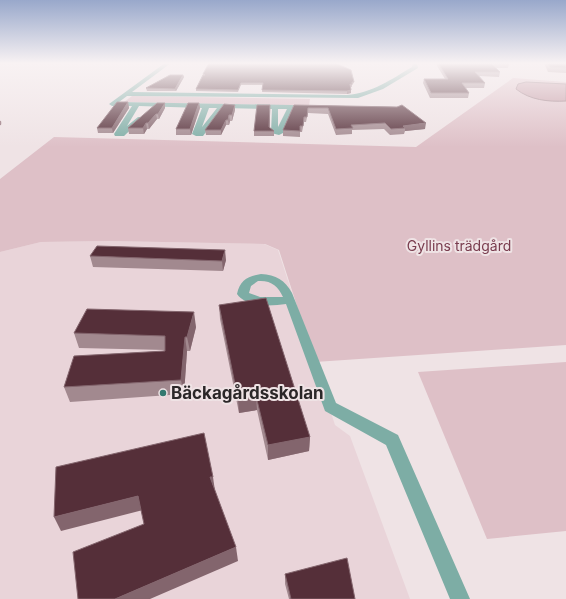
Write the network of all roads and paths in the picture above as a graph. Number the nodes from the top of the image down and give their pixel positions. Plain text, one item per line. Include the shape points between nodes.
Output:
1 (130, 91) edge
2 (373, 91) edge
3 (126, 94) junction
4 (317, 103) junction
5 (137, 104) junction
6 (155, 105) junction
7 (206, 106) junction
8 (222, 106) junction
9 (275, 107) junction
10 (291, 107) junction
11 (290, 300) dead end
12 (460, 599) edge

1 - 3 street
2 - 4 street
3 - 4 street
3 - 5 street via 112,104
4 - 10 street
5 - 6 street
5 - 6 street via 118,134
6 - 7 street
7 - 8 street
7 - 8 street via 196,134 200,134
8 - 9 street
9 - 10 street
9 - 10 street via 275,133 279,133
11 - 12 street via 330,407 392,440

